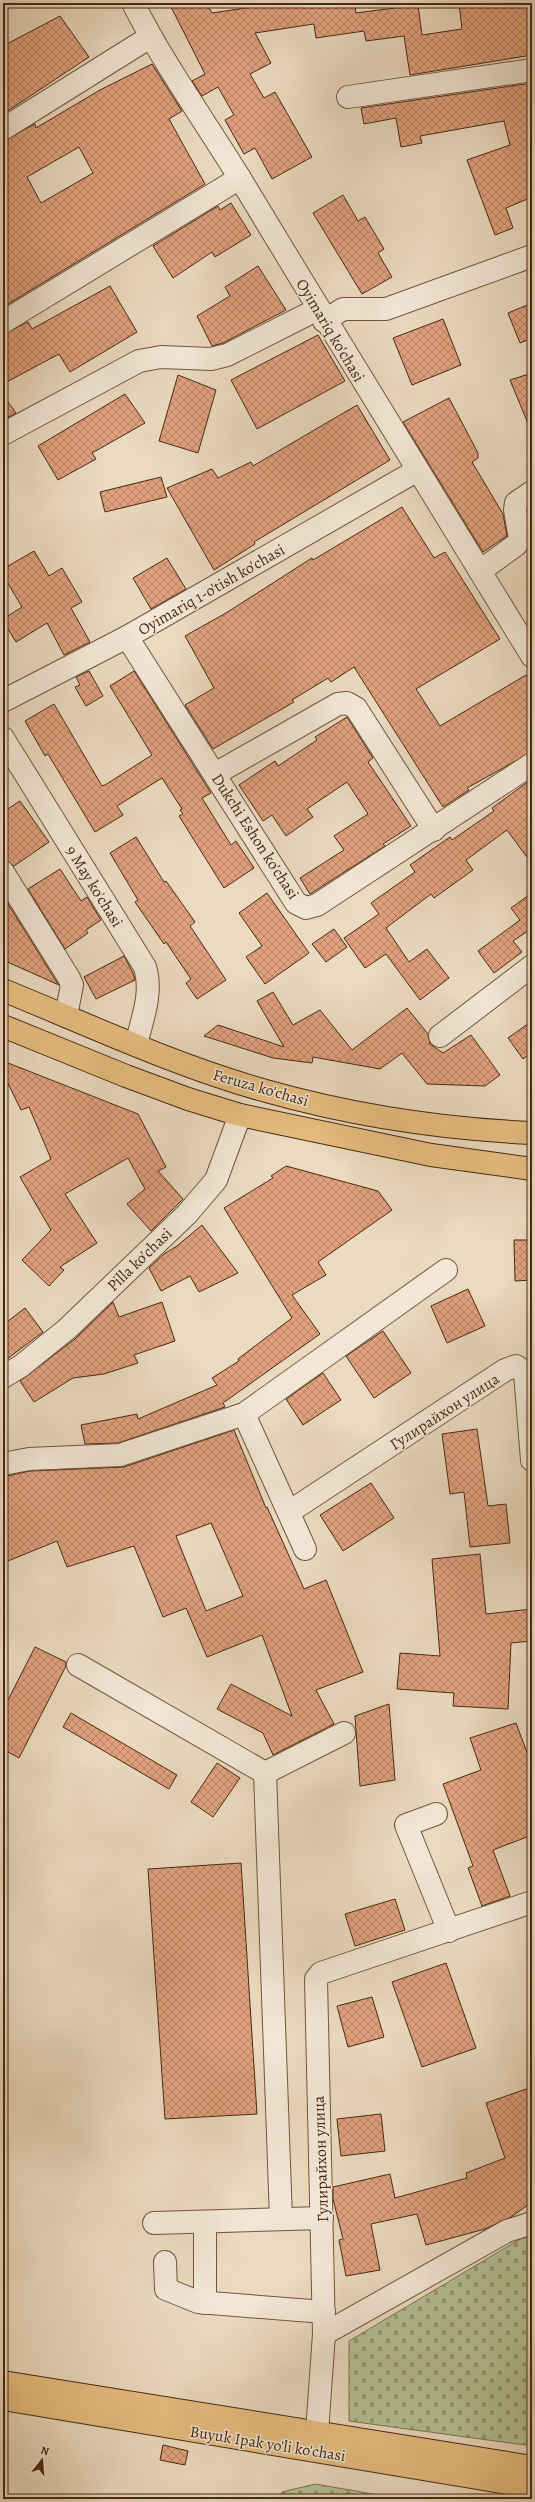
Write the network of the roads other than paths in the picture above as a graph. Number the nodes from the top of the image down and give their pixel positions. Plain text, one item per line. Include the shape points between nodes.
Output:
1 (133, 3) edge
2 (150, 37) junction
3 (532, 70) edge
4 (348, 96) dead end
5 (3, 129) edge
6 (240, 178) junction
7 (532, 256) edge
8 (321, 315) junction
9 (3, 322) edge
10 (3, 434) edge
11 (416, 471) junction
12 (532, 492) edge
13 (480, 571) junction
14 (127, 637) junction
15 (532, 656) edge
16 (3, 701) edge
17 (3, 738) edge
18 (532, 764) edge
19 (216, 774) junction
20 (434, 830) junction
21 (3, 872) edge
22 (532, 966) edge
23 (3, 990) edge
24 (66, 1016) junction
25 (3, 1026) edge
26 (440, 1036) dead end
27 (136, 1045) junction
28 (240, 1114) junction
29 (532, 1133) edge
30 (532, 1169) edge
31 (446, 1270) dead end
32 (3, 1377) edge
33 (244, 1414) junction
34 (532, 1460) edge
35 (3, 1464) edge
36 (289, 1512) junction
37 (305, 1549) dead end
38 (78, 1665) dead end
39 (344, 1733) dead end
40 (265, 1773) junction
41 (436, 1814) dead end
42 (532, 1902) edge
43 (449, 1931) junction
44 (322, 2218) junction
45 (281, 2219) junction
46 (205, 2222) junction
47 (154, 2223) dead end
48 (532, 2224) edge
49 (164, 2262) dead end
50 (205, 2303) junction
51 (324, 2312) junction
52 (324, 2334) junction
53 (3, 2382) edge
54 (3, 2400) edge
55 (315, 2441) junction
56 (532, 2467) edge
57 (532, 2486) edge

1 - 2 street, Oyimariq ko'chasi
2 - 5 street
2 - 6 street, Oyimariq ko'chasi
3 - 4 street
6 - 8 street, Oyimariq ko'chasi
6 - 9 street
7 - 8 street via 386,309 343,310
8 - 10 street via 211,359 161,357 138,361
8 - 11 street, Oyimariq ko'chasi
11 - 13 street, Oyimariq ko'chasi
11 - 14 street, Oyimariq 1-o'tish ko'chasi
12 - 13 street via 516,503 520,539 516,545
13 - 15 street, Oyimariq ko'chasi
14 - 16 street, Oyimariq 1-o'tish ko'chasi
14 - 19 street, Dukchi Eshon ko'chasi
17 - 27 street, 9 May ko'chasi via 145,967 149,979 149,993
18 - 20 street, Dukchi Eshon ko'chasi
19 - 20 street via 338,704 347,703 356,708
19 - 20 street, Dukchi Eshon ko'chasi via 296,902 306,908 317,905
21 - 24 street via 69,978 72,985
22 - 26 street
23 - 24 main road, Feruza ko'chasi
24 - 27 main road, Feruza ko'chasi
25 - 28 main road, Feruza ko'chasi via 132,1079
27 - 29 main road, Feruza ko'chasi via 215,1075 305,1100 440,1125
28 - 30 main road, Feruza ko'chasi via 431,1155
28 - 32 street, Pilla ko'chasi via 216,1180 187,1214 67,1329
31 - 33 street
33 - 35 street via 120,1455 29,1459
33 - 36 street
34 - 36 street, Гулирайхон улица via 525,1373 516,1366 505,1370
36 - 37 street
38 - 40 street
39 - 40 street
40 - 45 street
41 - 43 street via 406,1825
42 - 43 street, Гулирайхон улица
43 - 44 street, Гулирайхон улица via 321,1973 316,1979
44 - 45 street
44 - 51 street, Гулирайхон улица
45 - 46 street
46 - 47 street
46 - 50 street
48 - 52 street via 507,2231
49 - 50 street via 166,2289
50 - 51 street
51 - 52 street, Гулирайхон улица
52 - 55 street, Гулирайхон улица
53 - 55 main road, Buyuk Ipak yo'li ko'chasi
54 - 55 main road, Buyuk Ipak yo'li ko'chasi
55 - 56 main road, Buyuk Ipak yo'li ko'chasi
55 - 57 main road, Buyuk Ipak yo'li ko'chasi

